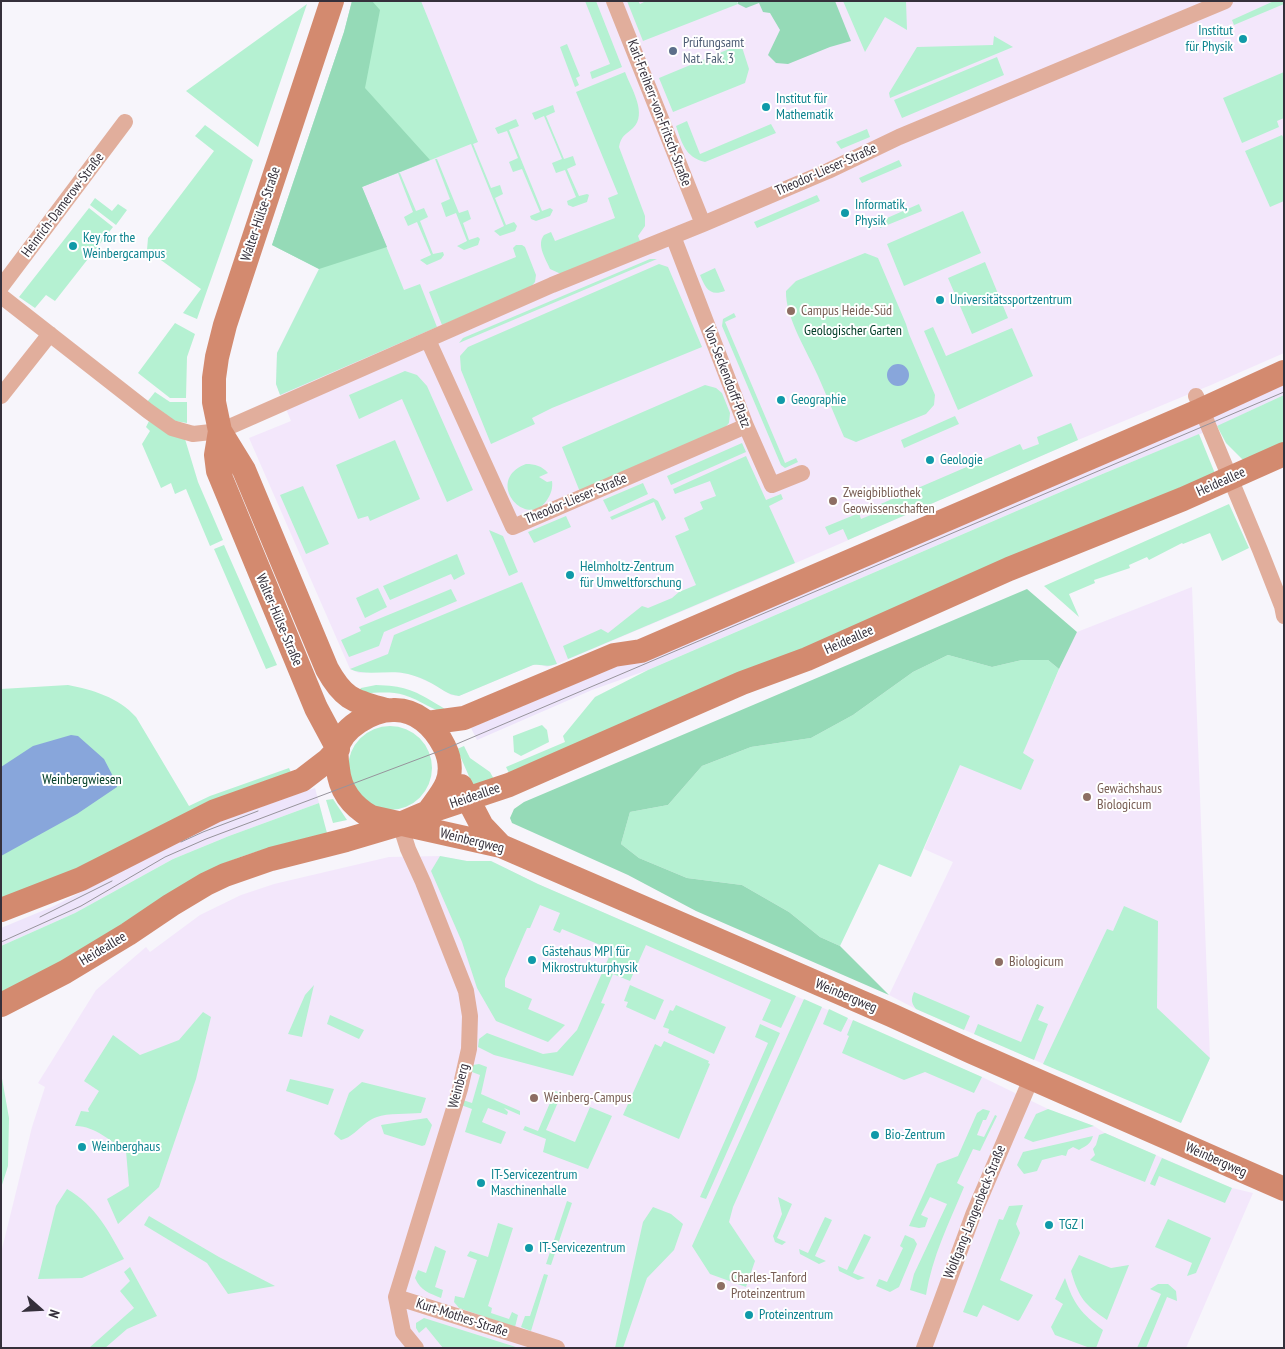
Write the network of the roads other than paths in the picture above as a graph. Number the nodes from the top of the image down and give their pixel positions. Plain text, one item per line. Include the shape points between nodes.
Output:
1 (332, 1) edge
2 (614, 1) edge
3 (1225, 1) edge
4 (125, 122) dead end
5 (703, 224) junction
6 (673, 236) junction
7 (1, 287) edge
8 (1, 296) edge
9 (50, 334) junction
10 (428, 340) junction
11 (1284, 372) edge
12 (1, 396) edge
13 (1198, 403) junction
14 (746, 426) junction
15 (220, 431) junction
16 (1284, 454) edge
17 (802, 473) dead end
18 (1230, 478) junction
19 (1284, 616) edge
20 (386, 710) junction
21 (427, 723) junction
22 (338, 749) junction
23 (450, 763) junction
24 (466, 800) junction
25 (434, 804) junction
26 (400, 824) junction
27 (501, 846) junction
28 (1, 910) edge
29 (1, 1005) edge
30 (1031, 1079) junction
31 (1284, 1189) edge
32 (396, 1296) junction
33 (416, 1348) edge
34 (557, 1348) edge
35 (924, 1348) edge

1 - 15 main road, Walter-Hülse-Straße via 219,344 214,402
2 - 5 street, Karl-Freiherr-von-Fritsch-Straße
3 - 5 street, Theodor-Lieser-Straße via 900,137
4 - 7 street, Heinrich-Damerow-Straße
5 - 6 street, Theodor-Lieser-Straße
6 - 10 street, Theodor-Lieser-Straße
6 - 14 street, Von-Seckendorff-Platz
8 - 9 street
9 - 12 street
9 - 15 street via 172,428 193,434
10 - 14 street, Theodor-Lieser-Straße via 513,527
10 - 15 street, Theodor-Lieser-Straße
11 - 13 main road
13 - 18 street
13 - 21 main road via 640,652 614,655 464,718
14 - 17 street, Von-Seckendorff-Platz via 772,485
15 - 20 main road, Walter-Hülse-Straße via 244,470 334,681 350,698
15 - 22 main road, Walter-Hülse-Straße via 216,455 218,472 316,708
16 - 18 main road, Heideallee
18 - 19 street
18 - 24 main road, Heideallee via 1009,569 532,776
20 - 21 main road via 410,713
20 - 22 main road via 351,728
21 - 23 main road via 443,744
22 - 26 main road via 338,775 349,800 371,817
22 - 28 main road via 302,780 215,810 81,879
23 - 24 main road
23 - 25 main road via 448,781
24 - 25 main road, Heideallee
24 - 27 main road via 482,826
25 - 26 main road
26 - 27 main road, Weinbergweg
26 - 29 main road, Heideallee via 271,859 219,878 65,972
26 - 32 street, Weinberg via 466,991 470,1016 469,1049 460,1089
27 - 30 main road, Weinbergweg
30 - 31 main road, Weinbergweg
30 - 35 street, Wolfgang-Langenbeck-Straße via 973,1215
32 - 33 street, Weinberg via 404,1332
32 - 34 street, Kurt-Mothes-Straße

